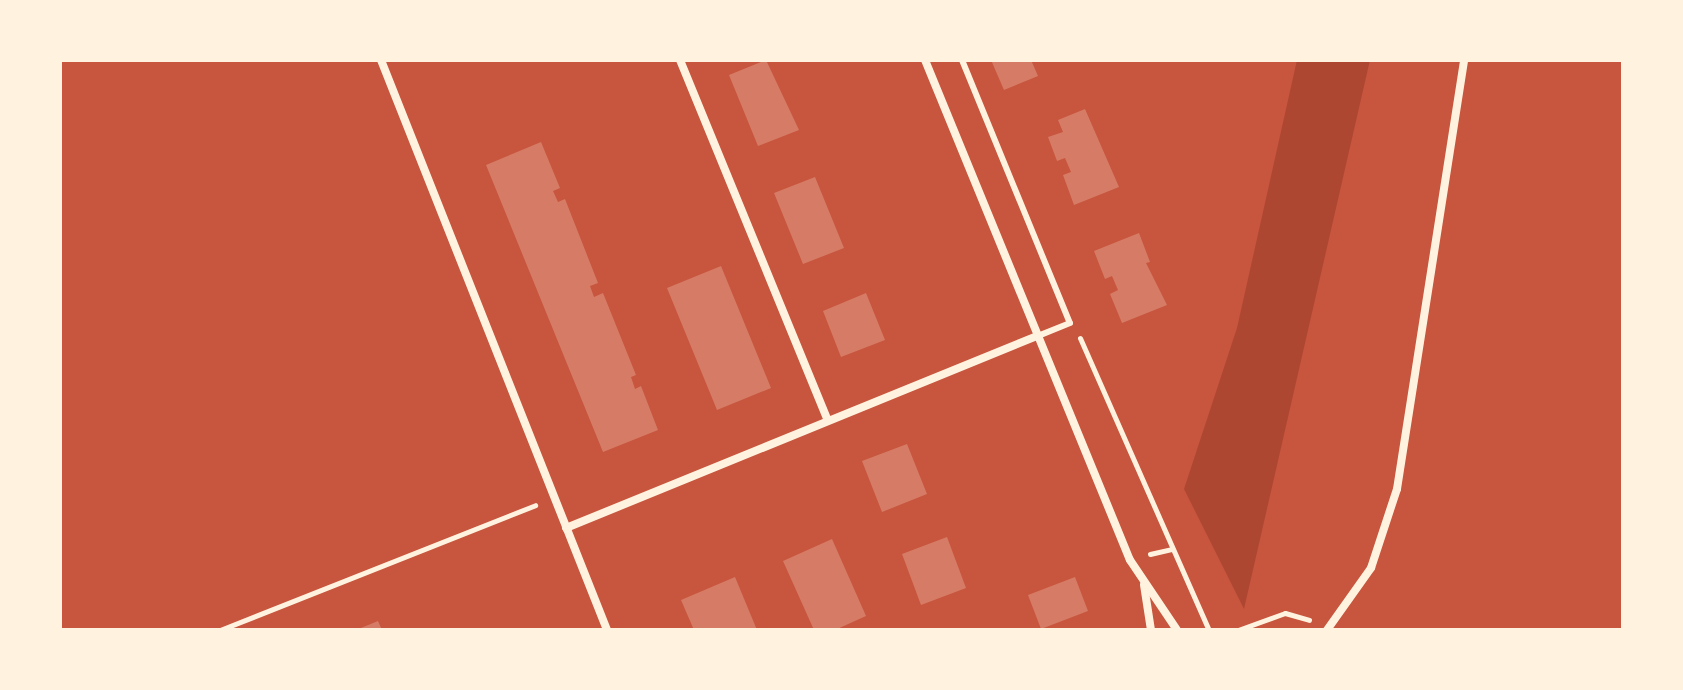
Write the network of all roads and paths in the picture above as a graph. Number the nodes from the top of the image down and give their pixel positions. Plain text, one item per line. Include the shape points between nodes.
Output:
1 (381, 60) edge
2 (680, 60) edge
3 (925, 60) edge
4 (962, 60) edge
5 (1464, 60) edge
6 (1070, 323) junction
7 (1037, 336) junction
8 (828, 420) junction
9 (555, 498) junction
10 (566, 528) junction
11 (1144, 580) junction
12 (1325, 627) edge
13 (220, 630) edge
14 (607, 630) edge
15 (1151, 630) edge
16 (1177, 630) edge
17 (1209, 630) edge
18 (1238, 630) edge

1 - 9 street
2 - 8 street
3 - 7 street
4 - 6 lane
5 - 12 street via 1397,489 1371,568
6 - 7 lane
6 - 17 path via 1084,344
7 - 8 street
7 - 11 street via 1130,560
8 - 10 street
9 - 10 street
9 - 13 path
10 - 14 street
11 - 15 street
11 - 16 street
12 - 18 path via 1285,613

